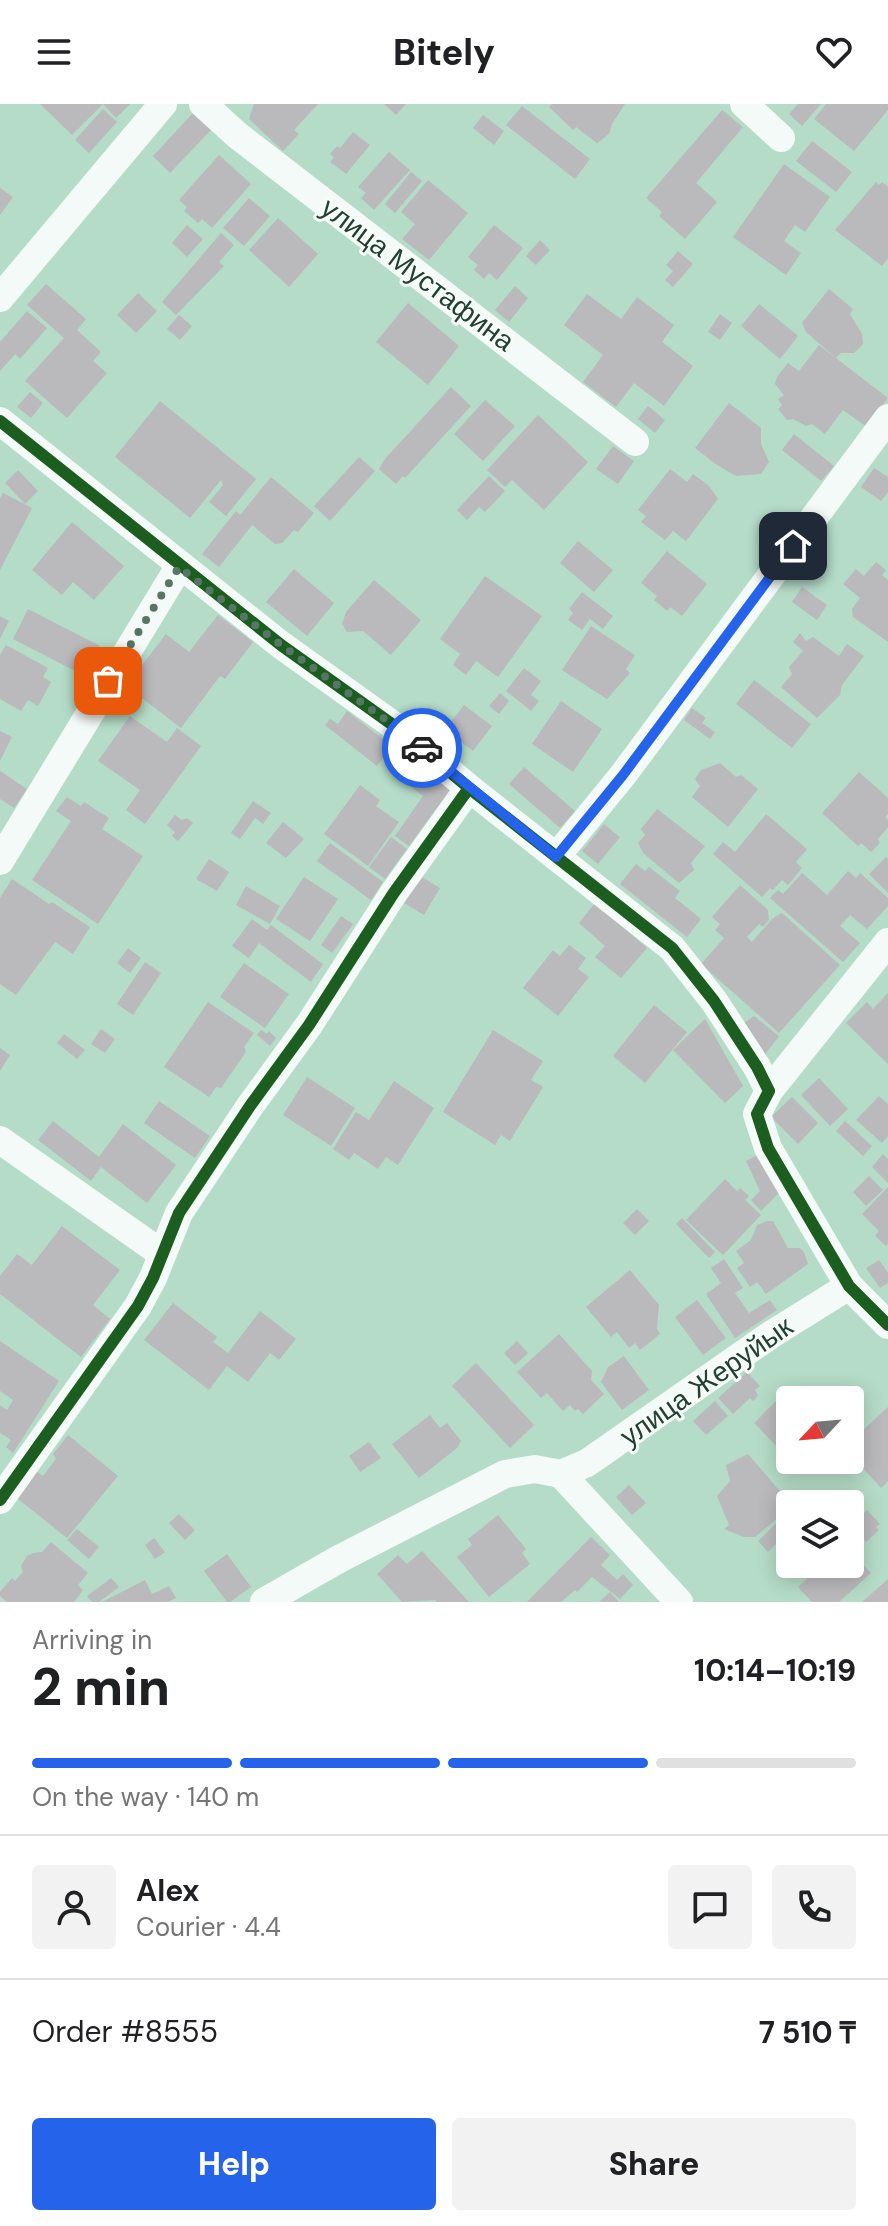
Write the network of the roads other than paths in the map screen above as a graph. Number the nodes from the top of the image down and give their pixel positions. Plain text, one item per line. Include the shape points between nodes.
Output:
1 (163, 104) edge
2 (203, 104) edge
3 (744, 104) edge
4 (781, 138) dead end
5 (0, 298) edge
6 (888, 418) edge
7 (0, 421) edge
8 (635, 442) dead end
9 (179, 567) junction
10 (469, 788) junction
11 (556, 857) junction
12 (0, 861) edge
13 (888, 942) edge
14 (769, 1091) junction
15 (0, 1140) edge
16 (161, 1253) junction
17 (849, 1286) junction
18 (888, 1325) edge
19 (561, 1474) junction
20 (0, 1500) edge
21 (264, 1602) edge
22 (679, 1602) edge

1 - 5 street
2 - 8 street, улица Мустафина
3 - 4 street
6 - 11 street
7 - 9 street
9 - 10 street via 400,730
9 - 12 street
10 - 11 street
10 - 16 street via 179,1213
11 - 14 street via 672,948 714,1001
13 - 14 street
14 - 17 street via 757,1114 768,1148
15 - 16 street
16 - 20 street via 138,1306
17 - 18 street
17 - 19 street, улица Жеруйык via 587,1463
19 - 21 street via 535,1469 505,1474
19 - 22 street

